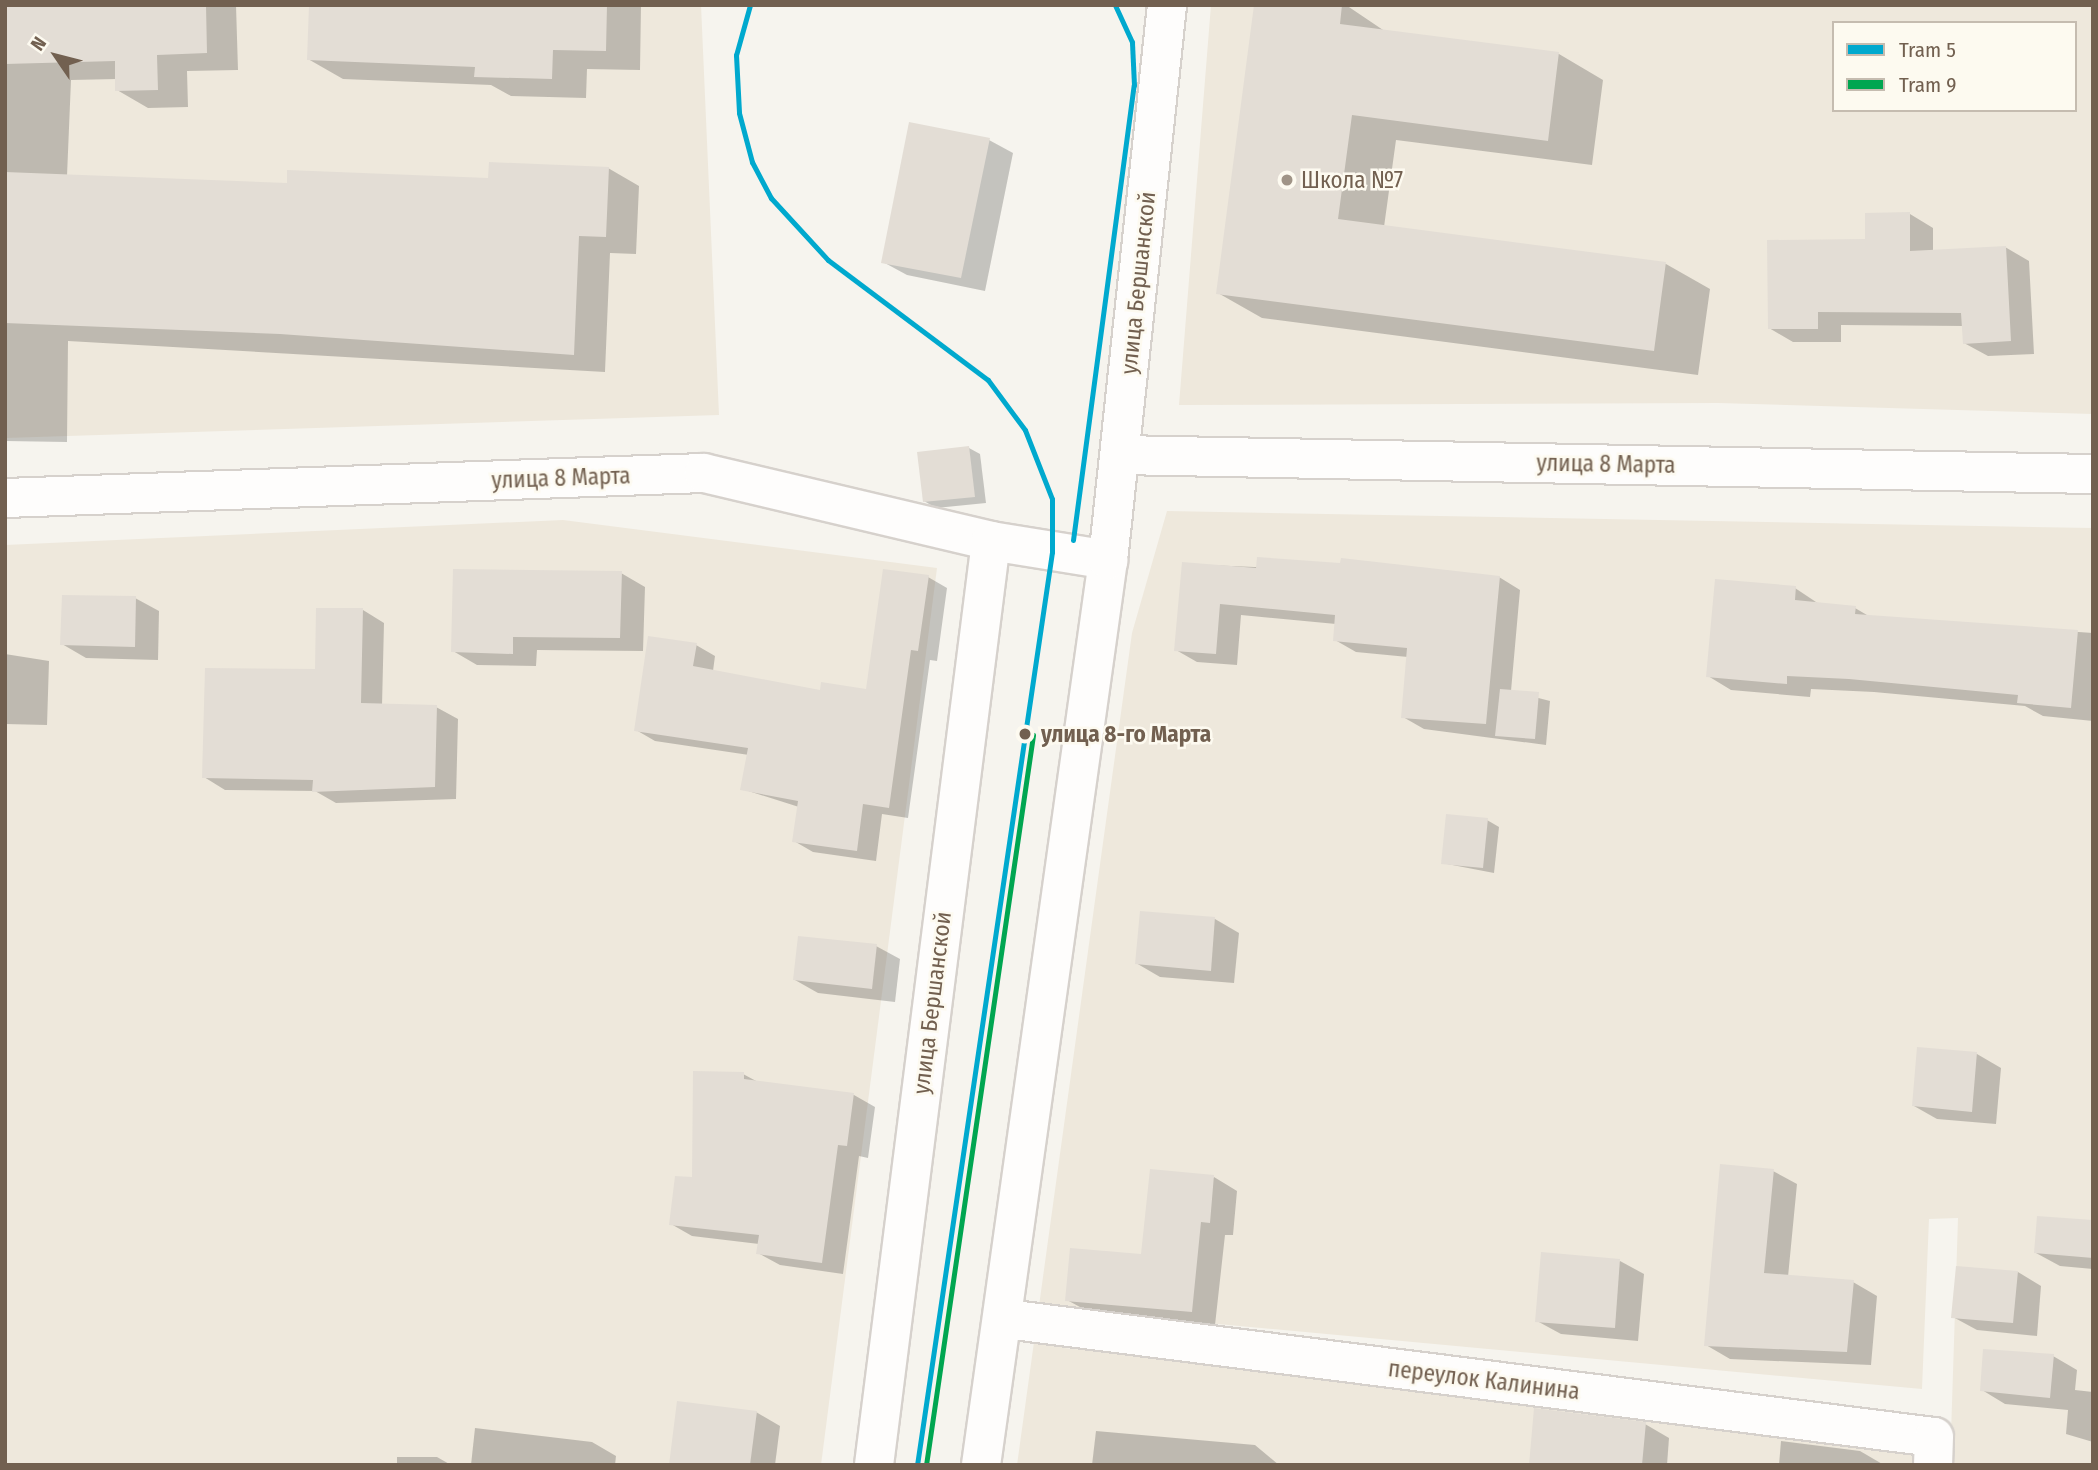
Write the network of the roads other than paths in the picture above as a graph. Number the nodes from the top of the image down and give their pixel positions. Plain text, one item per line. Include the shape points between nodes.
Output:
1 (1167, 5) edge
2 (1120, 455) junction
3 (2093, 474) edge
4 (5, 498) edge
5 (991, 541) junction
6 (1108, 560) junction
7 (1006, 1319) junction
8 (874, 1465) edge
9 (981, 1465) edge
10 (1933, 1465) edge

1 - 2 street, улица Бершанской
2 - 3 street, улица 8 Марта
2 - 6 street, улица Бершанской
4 - 5 street, улица 8 Марта via 704,473
5 - 6 street, улица 8 Марта
5 - 8 street, улица Бершанской
6 - 7 street, улица Бершанской
7 - 9 street, улица Бершанской
7 - 10 street, переулок Калинина via 1934,1437

